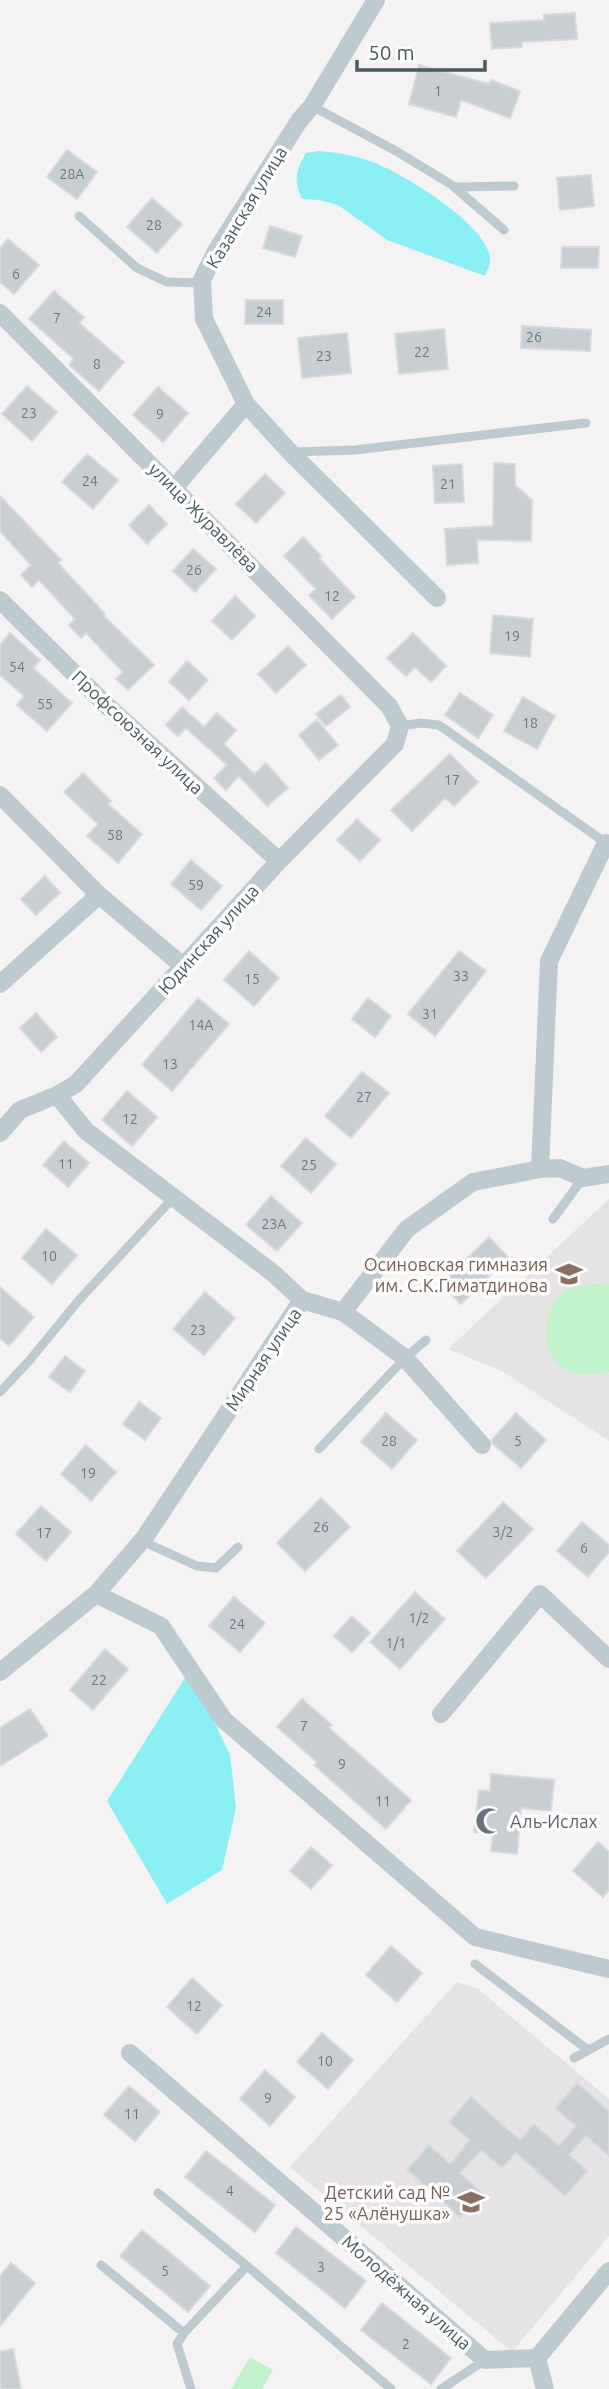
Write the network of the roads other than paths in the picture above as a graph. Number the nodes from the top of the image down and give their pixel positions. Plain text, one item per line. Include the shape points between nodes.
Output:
1 (376, 0) edge
2 (312, 106) junction
3 (513, 186) dead end
4 (454, 187) junction
5 (79, 216) dead end
6 (504, 230) dead end
7 (203, 283) junction
8 (0, 313) edge
9 (246, 404) junction
10 (586, 423) dead end
11 (290, 452) junction
12 (175, 487) junction
13 (436, 598) dead end
14 (0, 600) edge
15 (400, 726) junction
16 (0, 796) edge
17 (606, 843) joint
18 (279, 861) junction
19 (99, 895) junction
20 (183, 966) junction
21 (0, 984) edge
22 (57, 1095) junction
23 (0, 1133) edge
24 (540, 1169) junction
25 (609, 1174) edge
26 (583, 1178) junction
27 (173, 1198) junction
28 (553, 1219) dead end
29 (302, 1300) junction
30 (343, 1312) junction
31 (426, 1340) dead end
32 (405, 1358) junction
33 (0, 1392) edge
34 (482, 1445) dead end
35 (319, 1449) dead end
36 (142, 1541) junction
37 (239, 1547) dead end
38 (96, 1594) junction
39 (609, 1660) edge
40 (0, 1672) edge
41 (441, 1714) dead end
42 (475, 1964) dead end
43 (609, 1969) edge
44 (609, 2039) edge
45 (588, 2050) junction
46 (130, 2053) dead end
47 (574, 2058) dead end
48 (158, 2193) dead end
49 (101, 2265) dead end
50 (247, 2266) junction
51 (609, 2270) edge
52 (184, 2333) junction
53 (537, 2358) junction
54 (485, 2360) junction
55 (191, 2389) edge
56 (391, 2389) edge
57 (441, 2389) edge
58 (545, 2389) edge

1 - 2 street, Казанская улица
2 - 4 lane
2 - 7 street, Казанская улица via 216,251
3 - 4 lane
4 - 6 lane
5 - 7 lane via 137,268 167,282
7 - 9 street, Казанская улица via 204,319
8 - 12 street, улица Журавлёва
9 - 11 street
9 - 12 street
10 - 11 lane via 355,450
11 - 13 street
12 - 15 street, улица Журавлёва via 389,706
14 - 18 street, Профсоюзная улица via 105,704
15 - 17 lane via 439,725
15 - 18 street, Юдинская улица via 395,744
16 - 19 street
17 - 24 street via 549,961
18 - 20 street, Юдинская улица
19 - 20 street
19 - 21 street
20 - 22 street, Юдинская улица via 76,1084
22 - 23 street, Юдинская улица via 20,1110
22 - 27 street via 86,1131
24 - 26 street via 560,1168
24 - 30 street via 473,1182 407,1230
25 - 26 street
26 - 28 lane
27 - 29 street
27 - 33 lane
29 - 30 street, Мирная улица
29 - 36 street, Мирная улица
30 - 32 street
31 - 32 lane
32 - 34 street
32 - 35 lane
36 - 37 lane via 197,1566 216,1568
36 - 38 street, Мирная улица
38 - 40 street, Мирная улица
38 - 43 street via 161,1626 224,1720 475,1937
39 - 41 street via 540,1594
42 - 45 lane
44 - 45 lane
45 - 47 lane
46 - 54 street, Молодёжная улица
48 - 50 lane
49 - 52 lane
50 - 52 lane
50 - 56 lane
51 - 53 street
52 - 55 lane via 177,2344
53 - 54 street, Молодёжная улица
53 - 58 street
54 - 57 lane

